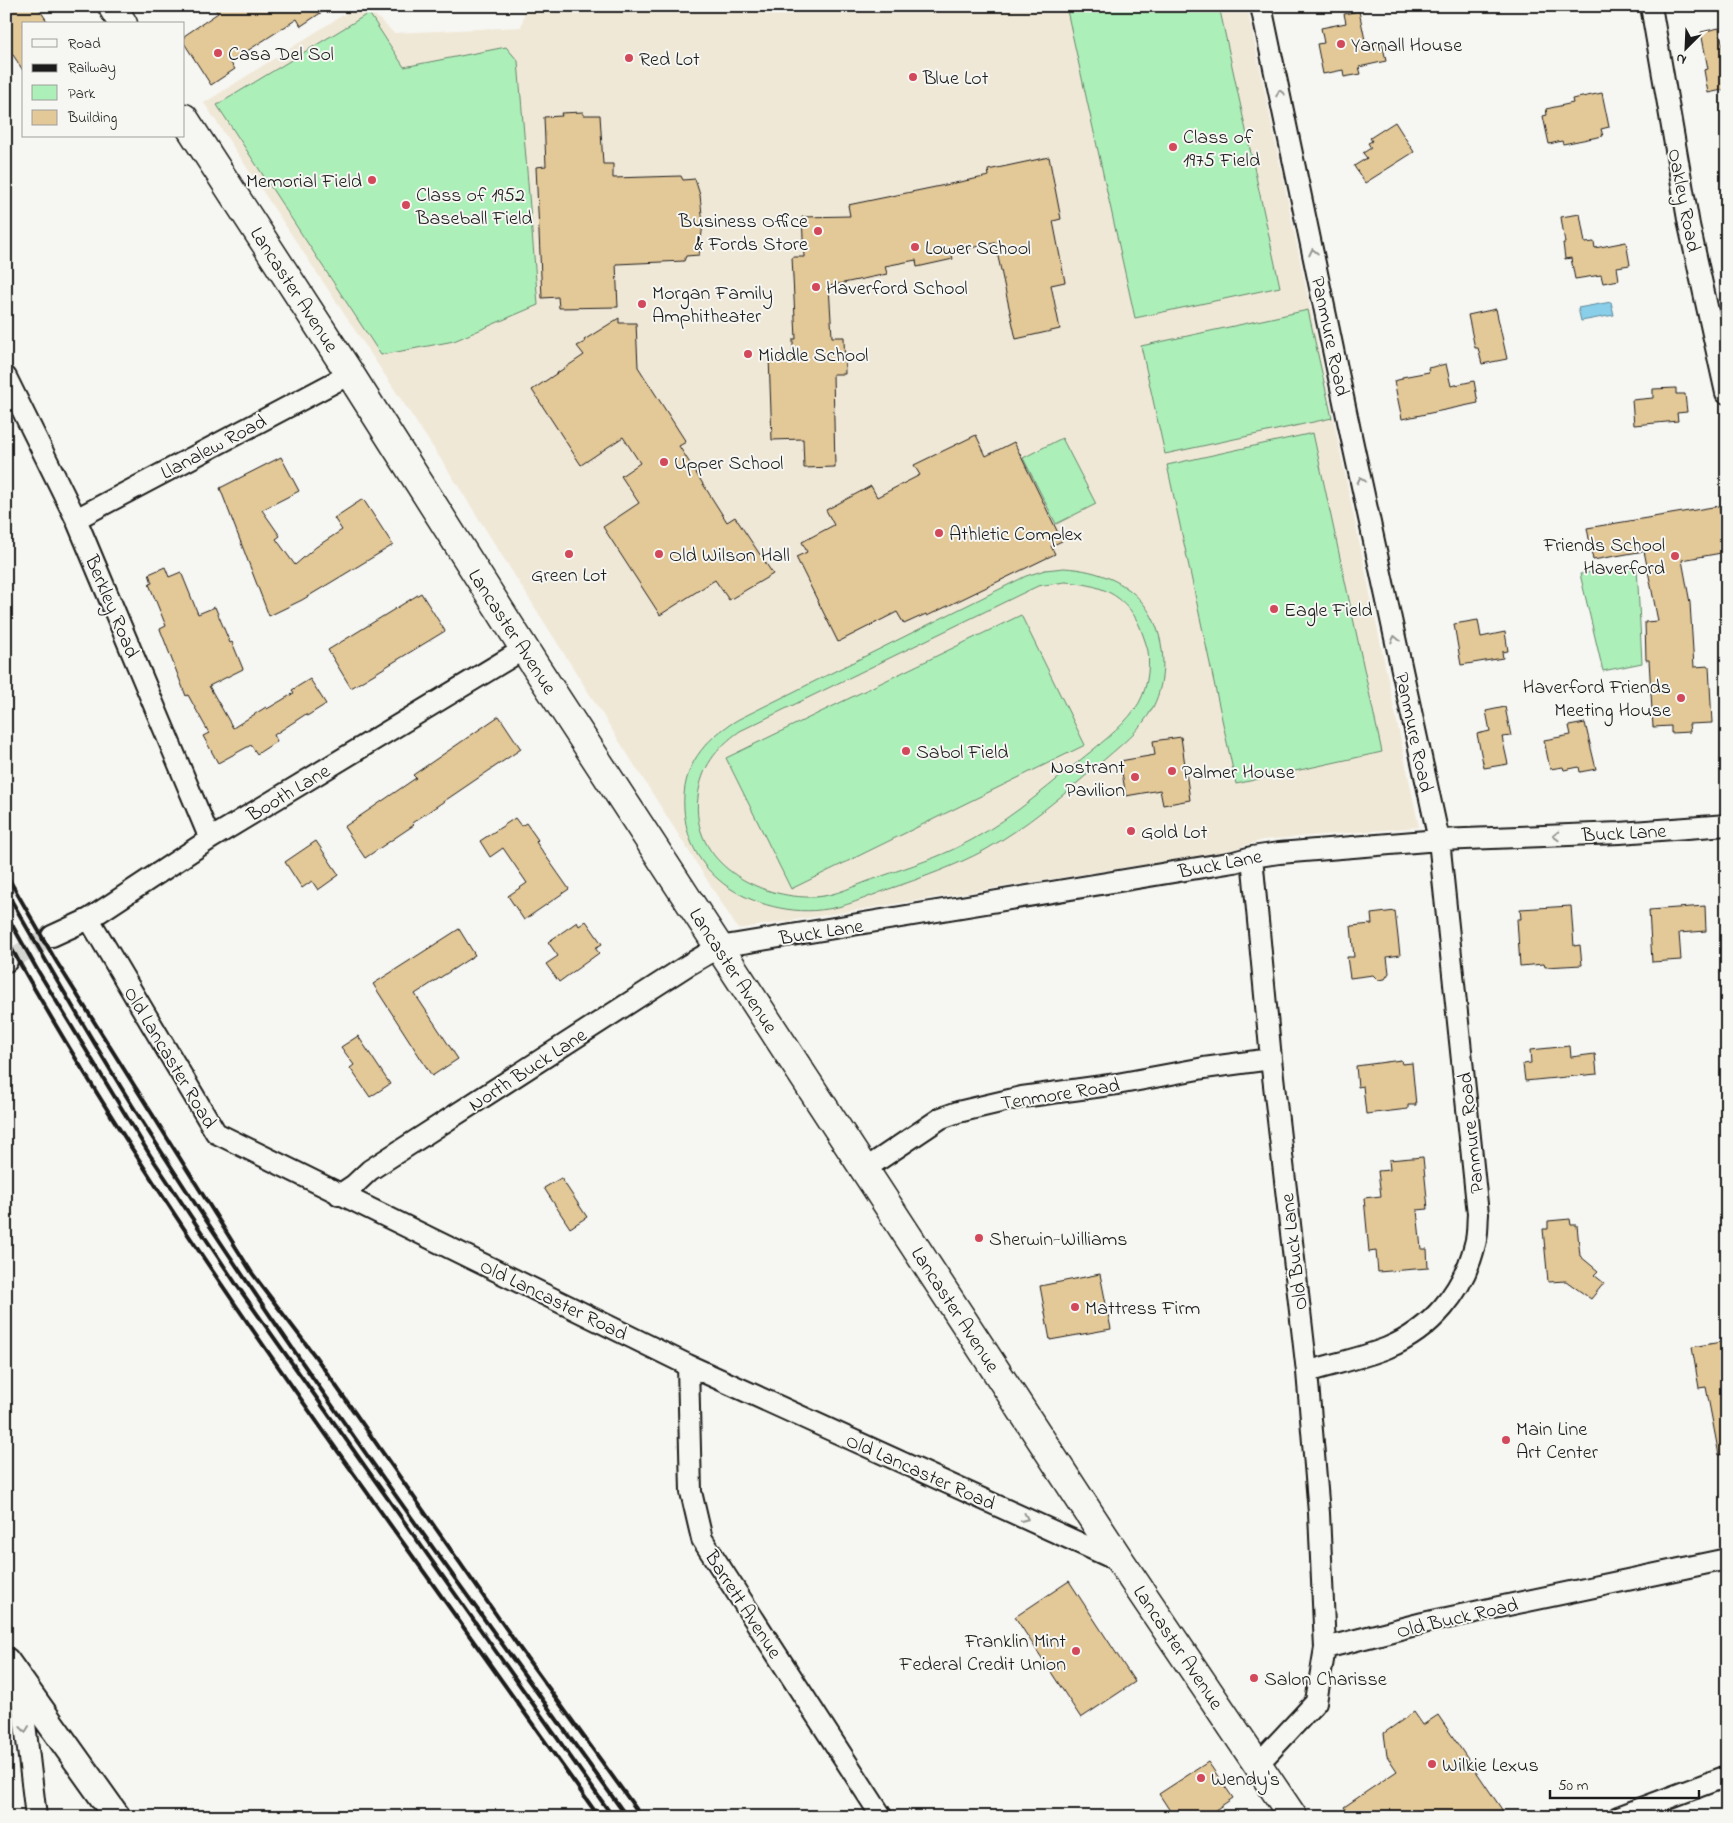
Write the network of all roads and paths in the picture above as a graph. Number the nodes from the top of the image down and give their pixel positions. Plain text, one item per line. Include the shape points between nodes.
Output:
1 (112, 6) edge
2 (1261, 6) edge
3 (1651, 6) edge
4 (122, 22) edge
5 (185, 120) edge
6 (350, 374) junction
7 (6, 377) edge
8 (1726, 394) edge
9 (76, 519) junction
10 (524, 649) junction
11 (1727, 825) edge
12 (210, 839) junction
13 (1439, 840) junction
14 (1252, 857) junction
15 (89, 919) junction
16 (52, 936) tunnel mouth
17 (719, 947) junction
18 (1271, 1059) junction
19 (865, 1169) junction
20 (339, 1195) junction
21 (688, 1365) junction
22 (1307, 1372) junction
23 (1727, 1559) edge
24 (1121, 1562) junction
25 (1324, 1648) junction
26 (11, 1677) edge
27 (1258, 1764) junction
28 (1727, 1776) edge
29 (36, 1817) edge
30 (117, 1817) edge
31 (882, 1817) edge
32 (1293, 1817) edge
33 (1618, 1817) edge

1 - 4 highway
13 -> 2 street, Panmure Road
3 - 8 street, Oakley Road via 1689,225
5 - 6 highway, Lancaster Avenue
6 - 9 street, Llanalew Road
6 - 10 highway, Lancaster Avenue
7 - 9 street, Berkley Road
9 - 12 street, Berkley Road
10 - 12 street, Booth Lane
10 - 17 highway, Lancaster Avenue
11 -> 13 street, Buck Lane
12 - 15 street, Booth Lane
13 - 14 street, Buck Lane
13 - 22 street, Panmure Road via 1478,1204 1475,1244 1463,1277 1446,1306 1423,1328 1387,1348
14 - 17 street, Buck Lane
14 - 18 street, Old Buck Lane
15 - 16 street, Booth Lane
15 - 20 street, Old Lancaster Road via 216,1133
17 - 19 highway, Lancaster Avenue
17 - 20 street, North Buck Lane via 370,1170
18 - 19 street, Tenmore Road via 1022,1097 958,1112 941,1118
18 - 22 street, Old Buck Lane
19 - 24 highway, Lancaster Avenue
20 - 21 street, Old Lancaster Road
21 -> 24 street, Old Lancaster Road
21 - 31 street, Barrett Avenue via 691,1492 702,1539
22 - 25 street, Old Buck Lane via 1319,1513
23 - 25 street, Old Buck Road via 1423,1623
24 - 27 highway, Lancaster Avenue
25 - 27 street via 1316,1702
26 -> 29 street
26 - 30 main road
27 - 32 highway, Lancaster Avenue
28 - 33 street

